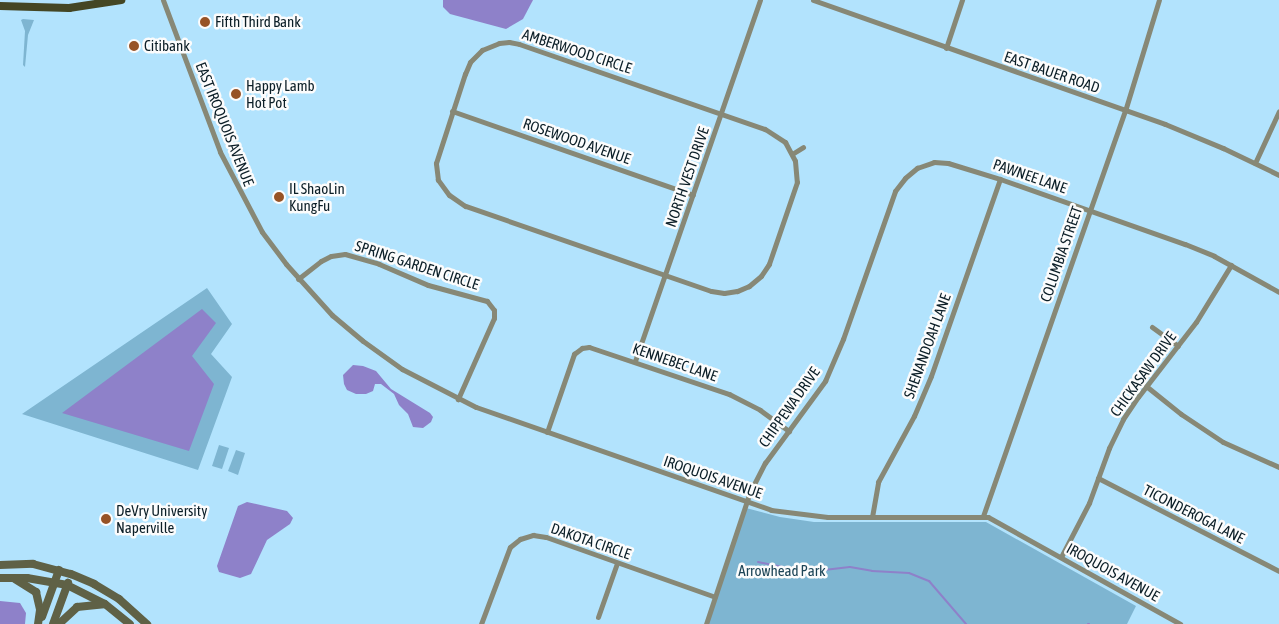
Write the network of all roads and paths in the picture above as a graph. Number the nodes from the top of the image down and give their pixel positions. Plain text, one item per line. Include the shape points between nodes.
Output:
1 (121, 0) edge
2 (163, 0) edge
3 (760, 0) edge
4 (813, 0) edge
5 (962, 0) edge
6 (1159, 0) edge
7 (0, 6) edge
8 (946, 48) junction
9 (1125, 110) junction
10 (452, 111) junction
11 (1279, 111) edge
12 (722, 114) junction
13 (803, 146) dead end
14 (792, 154) junction
15 (1255, 163) junction
16 (1279, 175) edge
17 (904, 178) joint
18 (1000, 179) junction
19 (694, 195) junction
20 (1090, 210) junction
21 (276, 251) joint
22 (1231, 265) junction
23 (666, 276) junction
24 (298, 278) junction
25 (1279, 292) edge
26 (1152, 327) dead end
27 (1178, 346) junction
28 (636, 361) junction
29 (1146, 386) junction
30 (458, 399) junction
31 (789, 431) junction
32 (547, 432) junction
33 (1279, 467) edge
34 (1098, 478) junction
35 (747, 502) junction
36 (984, 516) junction
37 (872, 517) junction
38 (1060, 557) junction
39 (617, 563) junction
40 (0, 565) edge
41 (60, 570) junction
42 (1279, 571) edge
43 (71, 574) junction
44 (0, 578) edge
45 (14, 578) junction
46 (55, 582) junction
47 (66, 586) junction
48 (715, 597) junction
49 (105, 604) junction
50 (598, 617) dead end
51 (39, 624) edge
52 (53, 624) edge
53 (58, 624) edge
54 (130, 624) edge
55 (147, 624) edge
56 (481, 624) edge
57 (706, 624) edge
58 (1180, 624) edge

1 - 7 main road via 69,8
2 - 21 street, EAST IROQUOIS AVENUE via 220,152 246,206
3 - 12 street, NORTH VEST DRIVE
4 - 8 street, EAST BAUER ROAD
5 - 8 street
6 - 9 street, COLUMBIA STREET
8 - 9 street, EAST BAUER ROAD
9 - 15 street, EAST BAUER ROAD
9 - 20 street, COLUMBIA STREET
10 - 12 street, AMBERWOOD CIRCLE via 474,57 491,45 509,42
10 - 19 street, ROSEWOOD AVENUE
10 - 23 street, AMBERWOOD CIRCLE via 436,163 438,180 449,195 465,206
11 - 15 street
12 - 14 street, AMBERWOOD CIRCLE via 775,134
12 - 19 street, NORTH VEST DRIVE
13 - 14 street
14 - 23 street, AMBERWOOD CIRCLE via 797,174 793,195 769,264 761,276 750,286 724,293
15 - 16 street, EAST BAUER ROAD
17 - 18 street, PAWNEE LANE via 917,168 941,162
17 - 31 street, CHIPPEWA DRIVE via 895,191 832,368
18 - 20 street, PAWNEE LANE
18 - 37 street, SHENANDOAH LANE via 931,376 914,416 878,482
19 - 23 street, NORTH VEST DRIVE
20 - 22 street, PAWNEE LANE via 1185,244
20 - 36 street, COLUMBIA STREET
21 - 24 street, IROQUOIS AVENUE
22 - 25 street, PAWNEE LANE
22 - 27 street, CHICKASAW DRIVE
23 - 28 street, NORTH VEST DRIVE
24 - 30 street, IROQUOIS AVENUE via 332,315 364,341 402,369
24 - 30 street, SPRING GARDEN CIRCLE via 325,258 345,254 379,264 428,285 487,301 494,310 494,318
26 - 27 street
27 - 29 street, CHICKASAW DRIVE
28 - 31 street, KENNEBEC LANE via 729,394 760,410
28 - 32 street, KENNEBEC LANE via 593,347 582,348 574,354
29 - 33 street via 1211,434
29 - 34 street, CHICKASAW DRIVE via 1117,432
30 - 32 street, IROQUOIS AVENUE
31 - 35 street, CHIPPEWA DRIVE via 765,463
32 - 35 street, IROQUOIS AVENUE
34 - 38 street, CHICKASAW DRIVE via 1080,522
34 - 42 street, TICONDEROGA LANE
35 - 37 street, IROQUOIS AVENUE via 806,516
35 - 48 street, CHIPPEWA DRIVE
36 - 37 street, IROQUOIS AVENUE
36 - 38 street, IROQUOIS AVENUE
38 - 58 street, IROQUOIS AVENUE
39 - 48 street, DAKOTA CIRCLE
39 - 50 street
39 - 56 street, DAKOTA CIRCLE via 546,537 525,537 510,547
40 - 41 street via 33,564
41 - 43 street
41 - 46 street
43 - 47 street
43 - 55 street via 119,599
44 - 45 street
45 - 46 street
45 - 51 street via 36,592
46 - 47 street
46 - 51 street
47 - 49 street
47 - 52 street
48 - 57 street, CHIPPEWA DRIVE
49 - 53 street via 77,607
49 - 54 street

